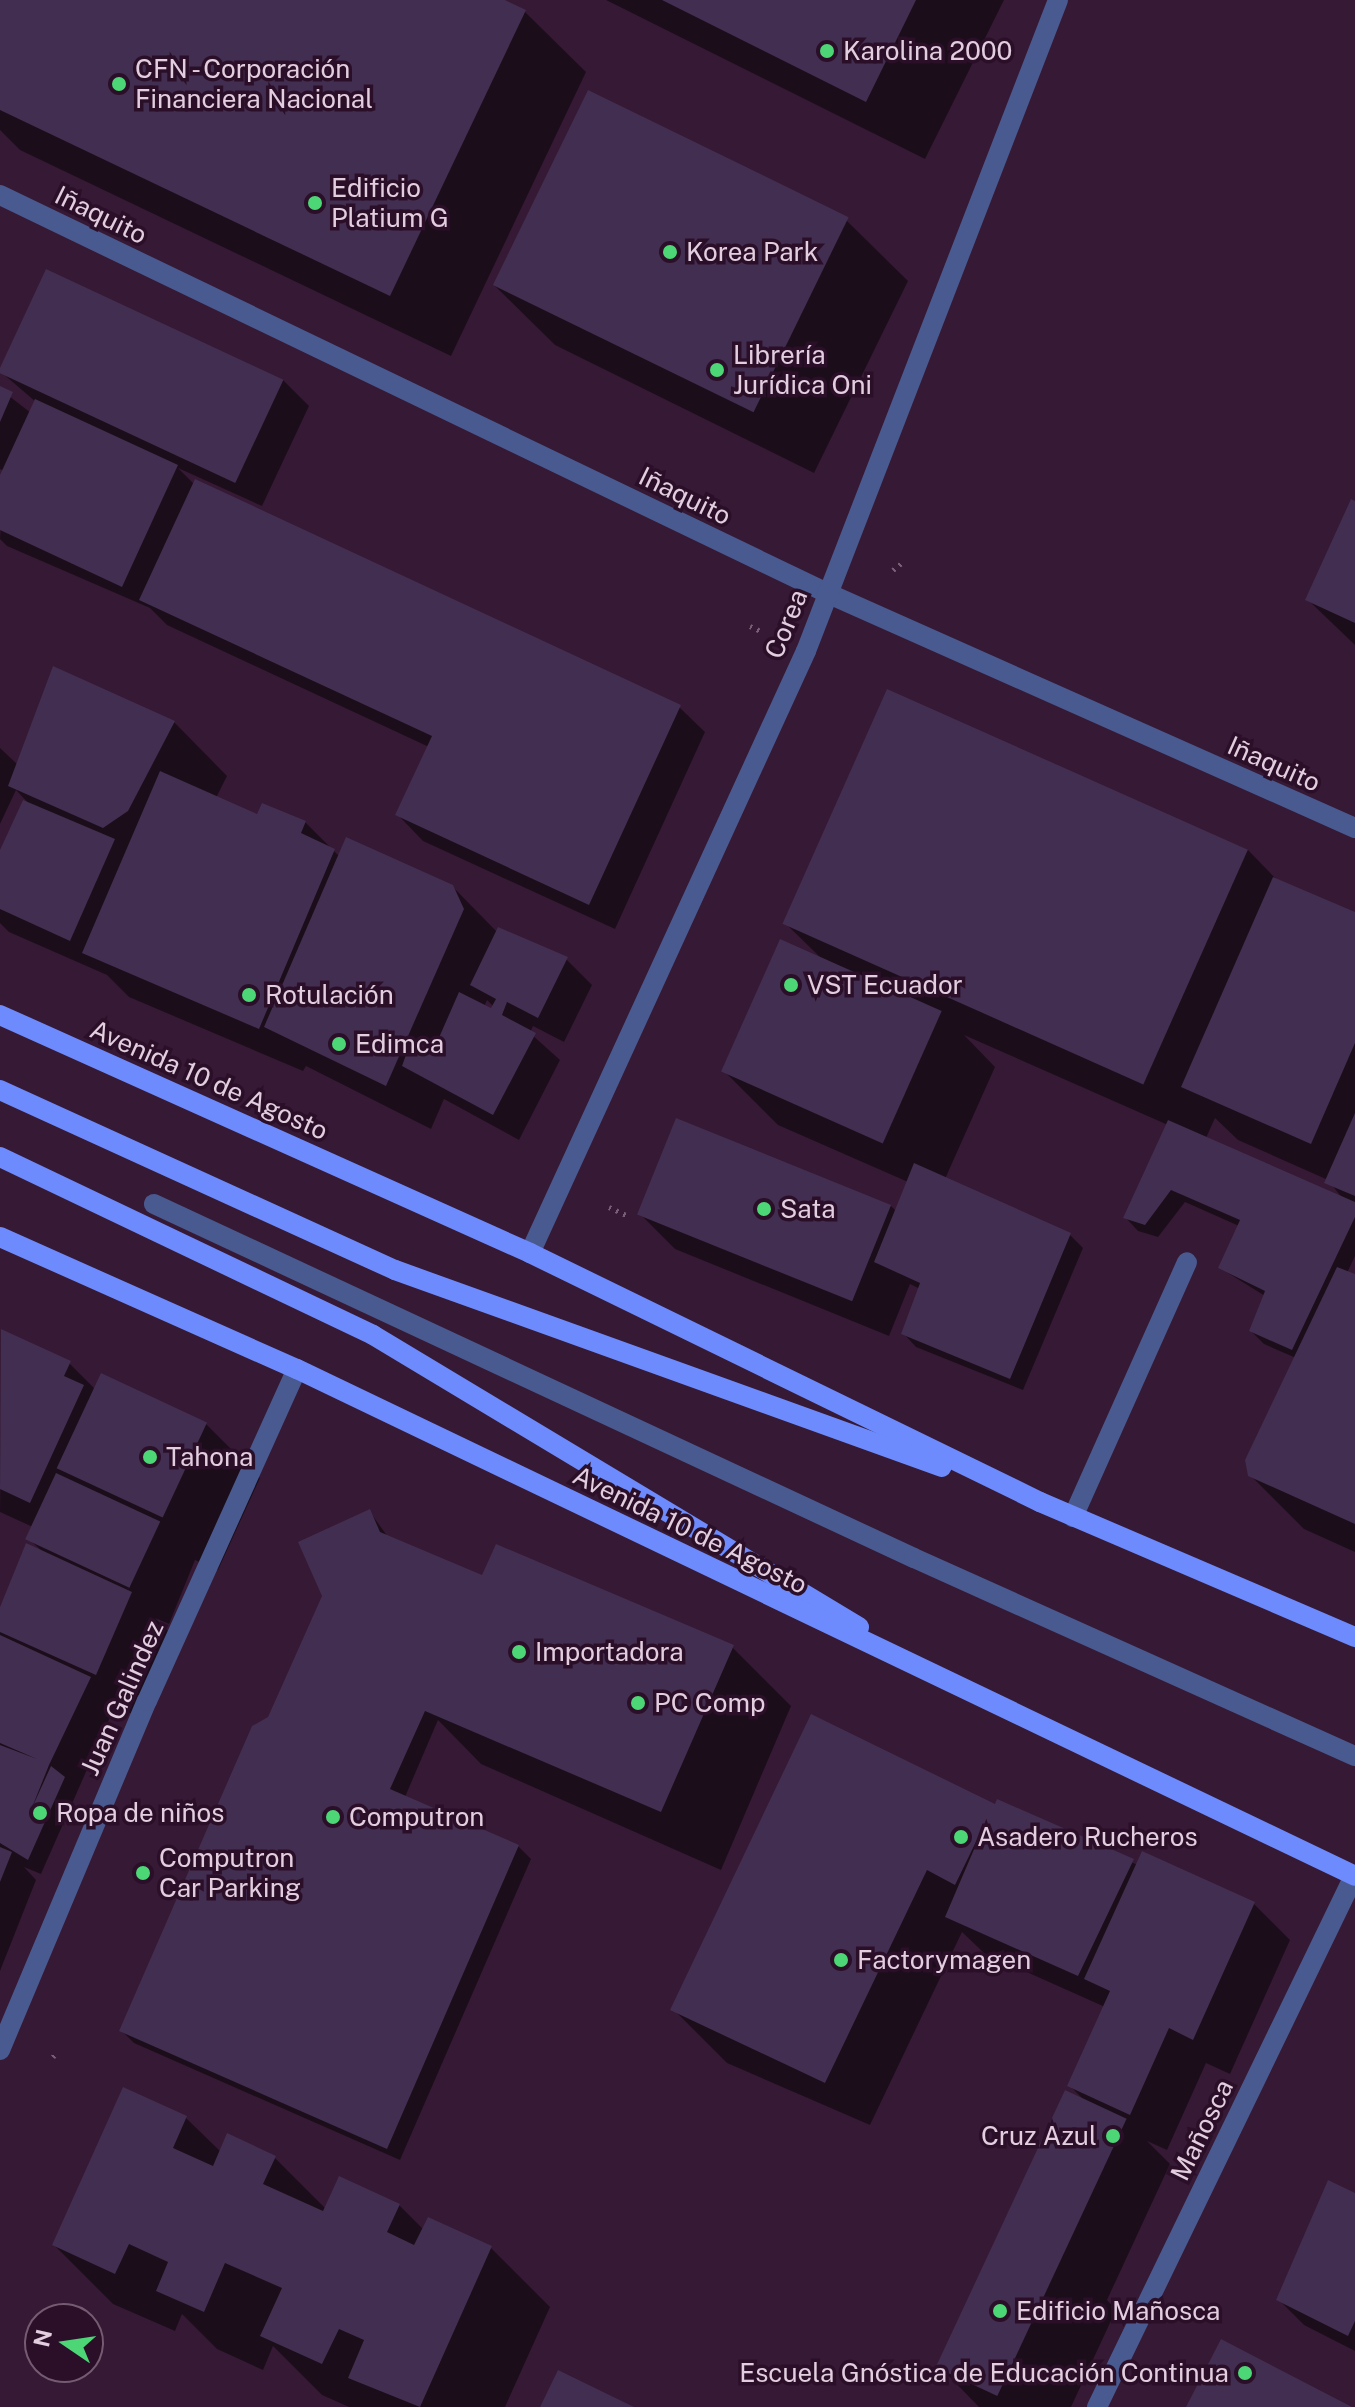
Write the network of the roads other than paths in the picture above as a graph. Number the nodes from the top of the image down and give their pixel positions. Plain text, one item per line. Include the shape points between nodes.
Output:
1 (1058, 0) edge
2 (0, 195) edge
3 (827, 593) junction
4 (1355, 828) edge
5 (0, 1015) edge
6 (0, 1090) edge
7 (0, 1157) edge
8 (154, 1204) dead end
9 (0, 1237) edge
10 (530, 1253) junction
11 (1187, 1262) dead end
12 (297, 1369) junction
13 (1040, 1502) junction
14 (1073, 1517) junction
15 (1355, 1637) edge
16 (968, 1693) junction
17 (1355, 1756) edge
18 (1354, 1876) edge
19 (0, 2050) edge
20 (1097, 2407) edge

1 - 3 street, Corea
2 - 3 street, Iñaquito
3 - 4 street, Iñaquito
3 - 10 street, Corea via 806,651
5 - 10 main road, Avenida 10 de Agosto
6 - 13 main road via 395,1270
7 - 16 main road via 373,1335
8 - 17 street via 885,1545
9 - 12 main road, Avenida 10 de Agosto
10 - 13 main road, Avenida 10 de Agosto
11 - 14 street
12 - 16 main road, Avenida 10 de Agosto
12 - 19 street, Juan Galindez via 147,1701
13 - 14 main road, Avenida 10 de Agosto
14 - 15 main road, Avenida 10 de Agosto
16 - 18 main road, Avenida 10 de Agosto
18 - 20 street, Mañosca

